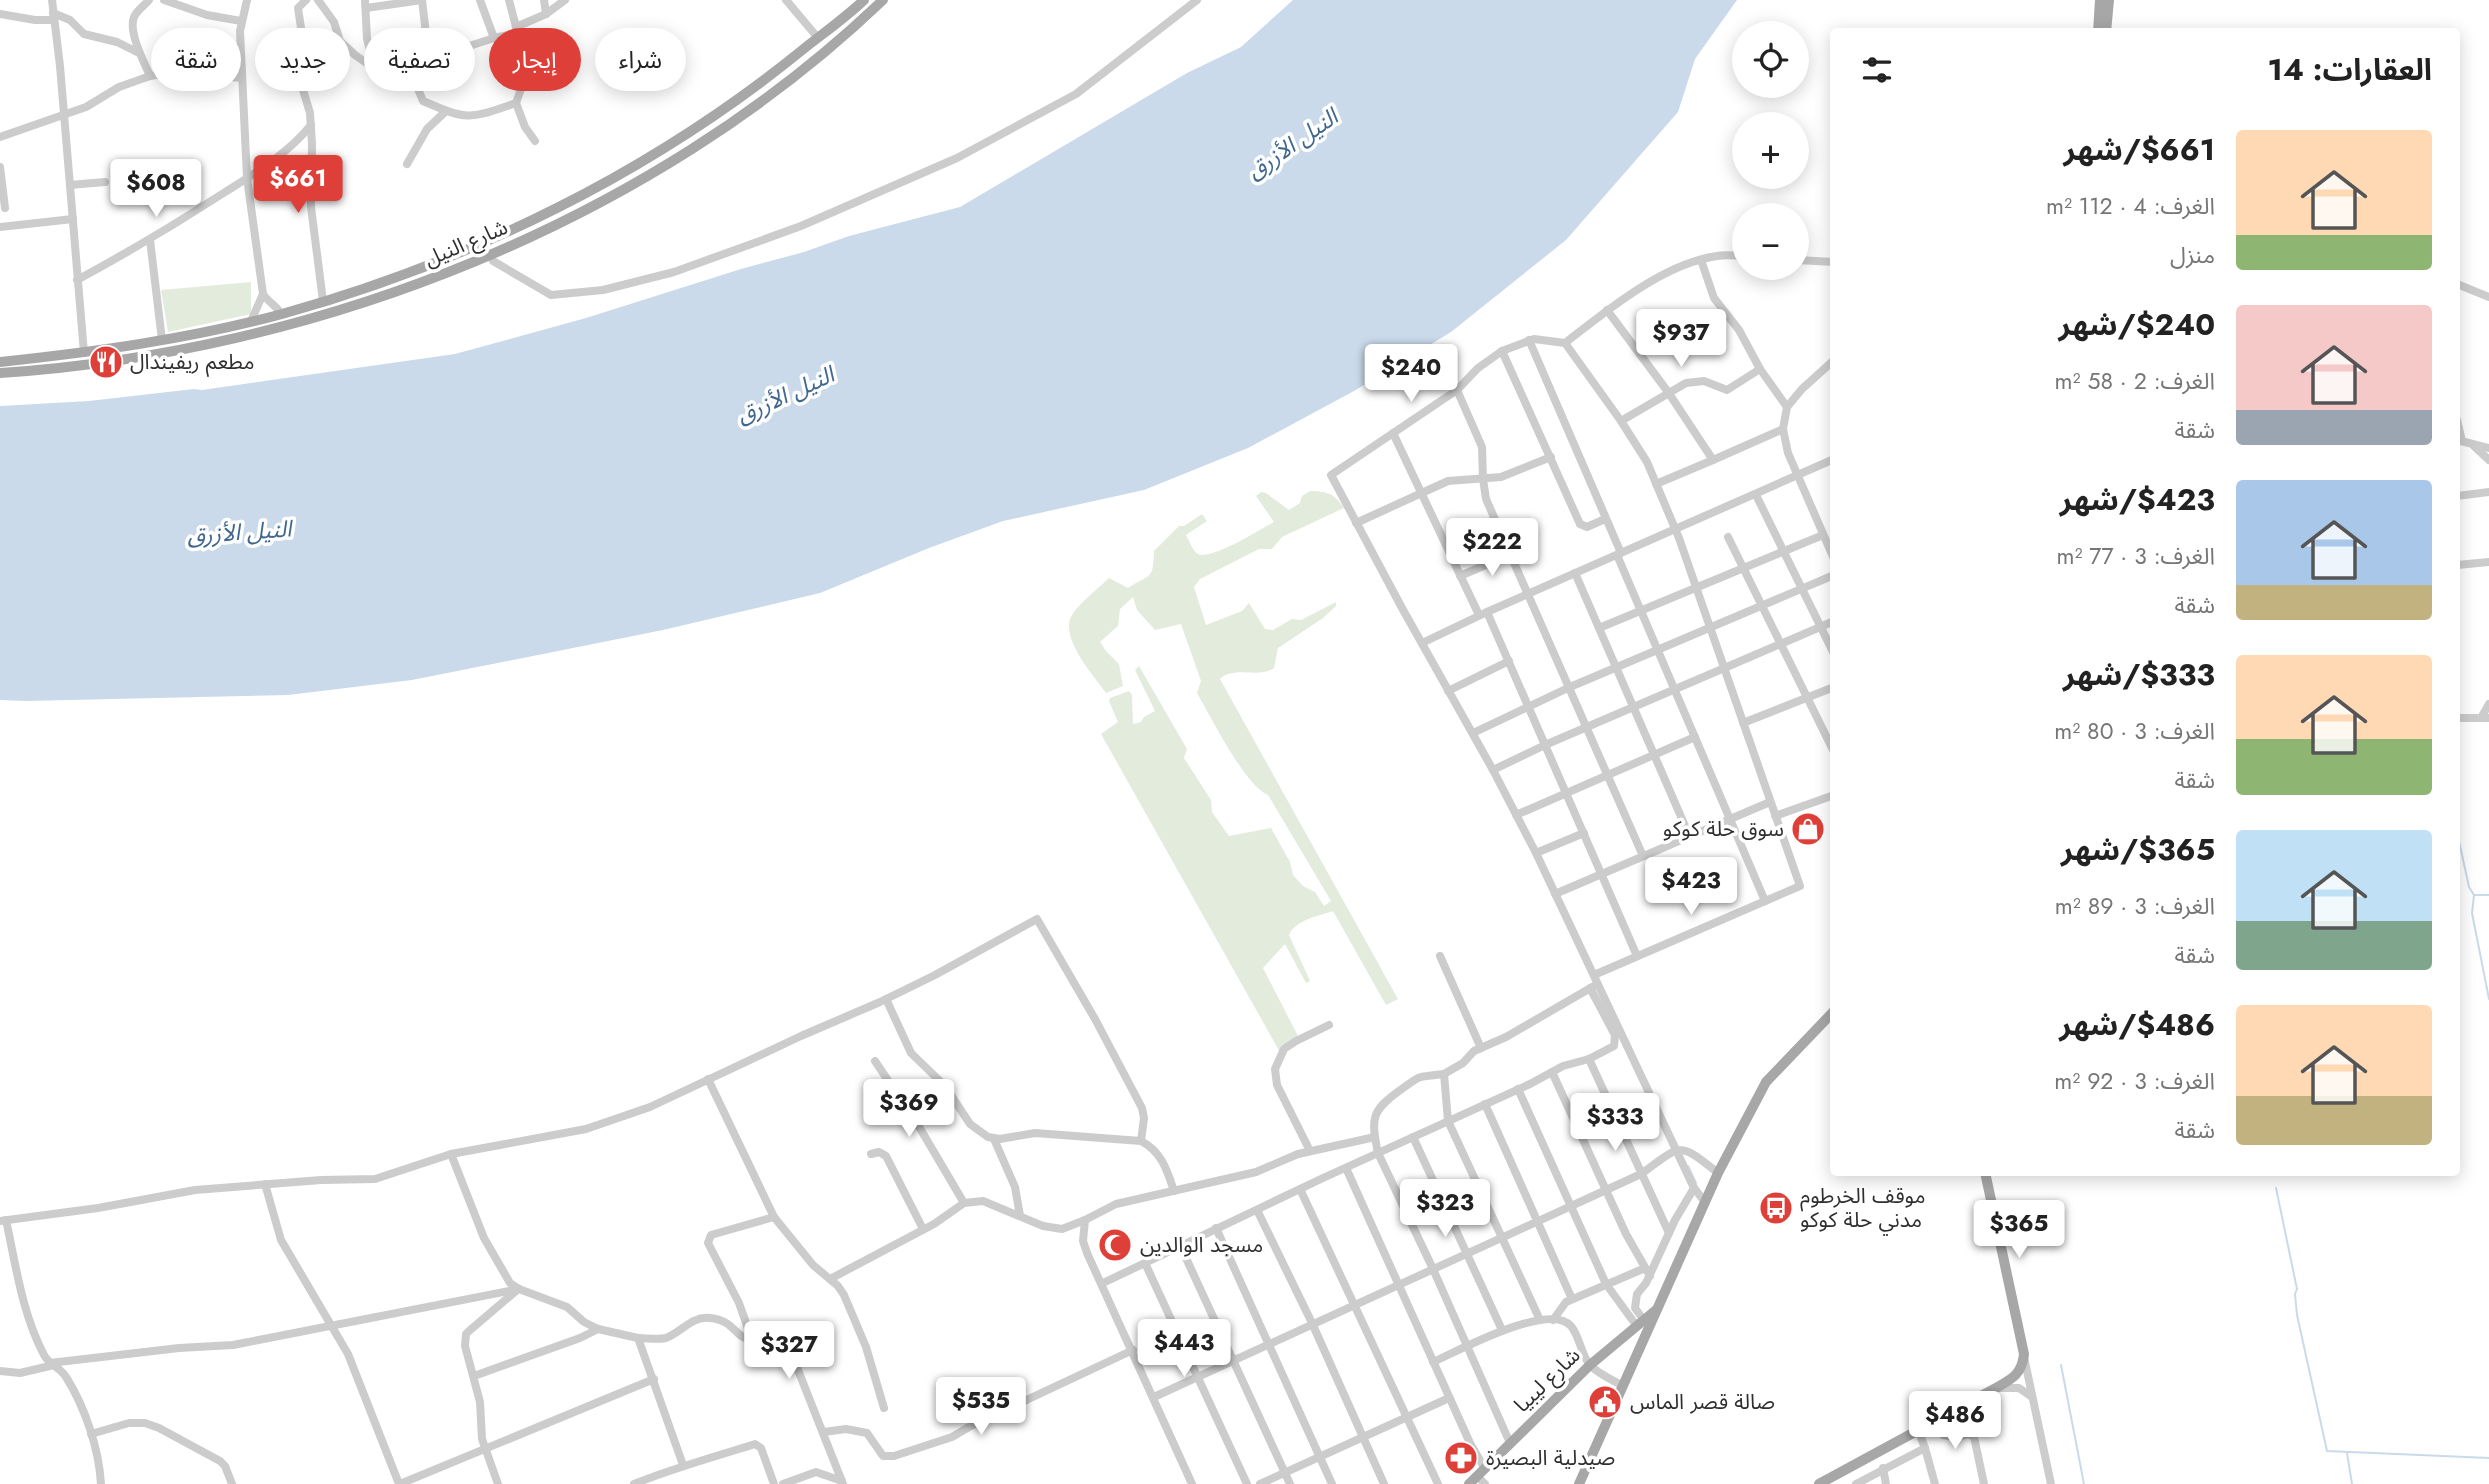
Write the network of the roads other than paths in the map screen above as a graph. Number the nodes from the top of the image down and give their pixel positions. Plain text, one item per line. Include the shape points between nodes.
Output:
1 (52, 0) edge
2 (149, 0) edge
3 (164, 0) edge
4 (247, 0) edge
5 (306, 0) edge
6 (318, 0) edge
7 (422, 0) edge
8 (480, 0) edge
9 (509, 0) edge
10 (544, 0) edge
11 (565, 0) edge
12 (786, 0) edge
13 (863, 0) edge
14 (883, 0) edge
15 (1197, 0) edge
16 (2100, 0) edge
17 (2109, 0) edge
18 (366, 4) edge
19 (0, 14) edge
20 (546, 14) junction
21 (53, 17) junction
22 (241, 21) junction
23 (366, 28) edge
24 (425, 28) edge
25 (490, 28) edge
26 (518, 28) edge
27 (522, 28) edge
28 (2098, 28) edge
29 (2106, 28) edge
30 (818, 38) junction
31 (139, 53) junction
32 (364, 61) edge
33 (773, 74) junction
34 (150, 76) junction
35 (242, 78) junction
36 (757, 86) junction
37 (783, 86) junction
38 (419, 91) edge
39 (520, 91) edge
40 (765, 98) junction
41 (516, 103) junction
42 (446, 111) junction
43 (64, 114) junction
44 (311, 125) junction
45 (0, 137) edge
46 (535, 141) dead end
47 (407, 164) dead end
48 (0, 166) edge
49 (247, 178) junction
50 (105, 182) dead end
51 (70, 185) junction
52 (5, 208) dead end
53 (554, 210) junction
54 (73, 219) junction
55 (531, 221) junction
56 (557, 224) junction
57 (0, 227) edge
58 (536, 234) junction
59 (150, 240) junction
60 (491, 255) junction
61 (1732, 256) edge
62 (1701, 260) junction
63 (1809, 261) edge
64 (1830, 262) edge
65 (77, 280) junction
66 (2460, 285) edge
67 (264, 294) junction
68 (2489, 297) edge
69 (323, 301) junction
70 (1607, 310) junction
71 (281, 314) junction
72 (251, 321) junction
73 (162, 340) junction
74 (1529, 340) junction
75 (1565, 342) junction
76 (1502, 351) junction
77 (85, 353) junction
78 (0, 362) edge
79 (1830, 364) edge
80 (1760, 369) junction
81 (0, 373) edge
82 (1457, 390) junction
83 (1668, 392) junction
84 (1787, 407) junction
85 (1621, 421) junction
86 (1783, 429) junction
87 (1393, 433) junction
88 (2461, 441) edge
89 (2489, 448) edge
90 (1551, 457) junction
91 (1713, 460) junction
92 (2489, 460) edge
93 (1830, 461) edge
94 (1798, 475) junction
95 (1483, 479) junction
96 (1656, 484) junction
97 (1421, 492) junction
98 (2489, 492) edge
99 (1756, 495) junction
100 (2460, 496) edge
101 (1605, 519) junction
102 (1356, 523) junction
103 (1675, 530) junction
104 (1823, 535) junction
105 (1728, 537) dead end
106 (1830, 550) edge
107 (1784, 551) junction
108 (1511, 554) junction
109 (1619, 554) junction
110 (2489, 562) edge
111 (2460, 565) edge
112 (1745, 568) junction
113 (1575, 573) junction
114 (1460, 576) junction
115 (1830, 577) edge
116 (1696, 588) junction
117 (1802, 588) junction
118 (1529, 593) junction
119 (1762, 606) junction
120 (1641, 611) junction
121 (1483, 613) junction
122 (1830, 623) edge
123 (1822, 627) junction
124 (1600, 628) junction
125 (1710, 628) junction
126 (1422, 643) junction
127 (1781, 644) junction
128 (1830, 645) edge
129 (1658, 651) junction
130 (1509, 661) junction
131 (1616, 666) junction
132 (1724, 668) junction
133 (1570, 687) junction
134 (1675, 689) junction
135 (1830, 689) edge
136 (1448, 691) junction
137 (1808, 697) junction
138 (2489, 704) edge
139 (1530, 707) junction
140 (1635, 708) junction
141 (2460, 718) edge
142 (2485, 718) edge
143 (1743, 723) junction
144 (1588, 727) junction
145 (1472, 733) junction
146 (1695, 737) junction
147 (1830, 744) edge
148 (1545, 745) junction
149 (1654, 754) junction
150 (1493, 770) junction
151 (1609, 775) junction
152 (1567, 794) junction
153 (1830, 796) edge
154 (1770, 802) junction
155 (1516, 815) junction
156 (1775, 816) junction
157 (1730, 818) junction
158 (1584, 833) junction
159 (1689, 835) junction
160 (1536, 853) junction
161 (1643, 856) junction
162 (1602, 874) junction
163 (1555, 894) junction
164 (1765, 901) junction
165 (1440, 956) dead end
166 (1637, 956) junction
167 (1594, 982) junction
168 (886, 999) junction
169 (1830, 1015) edge
170 (1329, 1025) dead end
171 (1481, 1048) junction
172 (1589, 1059) junction
173 (875, 1060) dead end
174 (1552, 1072) junction
175 (1444, 1074) junction
176 (708, 1079) junction
177 (1518, 1089) junction
178 (1485, 1104) junction
179 (1448, 1121) junction
180 (1413, 1137) junction
181 (1375, 1138) junction
182 (994, 1139) junction
183 (1141, 1141) junction
184 (1676, 1150) junction
185 (1310, 1151) junction
186 (1378, 1153) junction
187 (451, 1154) junction
188 (870, 1154) dead end
189 (1346, 1168) junction
190 (1718, 1173) junction
191 (1641, 1174) junction
192 (1986, 1176) edge
193 (265, 1184) junction
194 (1694, 1188) junction
195 (1300, 1189) junction
196 (1606, 1189) junction
197 (1174, 1191) junction
198 (1705, 1202) junction
199 (964, 1203) junction
200 (1571, 1205) junction
201 (1257, 1210) junction
202 (1020, 1216) junction
203 (774, 1217) junction
204 (1085, 1220) junction
205 (1536, 1220) junction
206 (3, 1221) edge
207 (1216, 1228) junction
208 (923, 1229) junction
209 (1669, 1233) junction
210 (1502, 1236) junction
211 (1180, 1245) junction
212 (1468, 1252) junction
213 (1145, 1263) junction
214 (1433, 1269) junction
215 (1647, 1272) junction
216 (830, 1279) junction
217 (1102, 1283) junction
218 (1398, 1284) junction
219 (1606, 1284) junction
220 (519, 1289) junction
221 (1572, 1299) junction
222 (1354, 1304) junction
223 (1657, 1309) junction
224 (1540, 1320) junction
225 (1553, 1320) junction
226 (1639, 1322) junction
227 (1312, 1323) junction
228 (331, 1327) junction
229 (598, 1329) junction
230 (1502, 1330) junction
231 (638, 1338) junction
232 (752, 1340) junction
233 (1268, 1344) junction
234 (1468, 1346) junction
235 (1133, 1350) junction
236 (2024, 1354) junction
237 (1233, 1360) junction
238 (1433, 1362) junction
239 (52, 1364) junction
240 (1590, 1365) junction
241 (0, 1371) edge
242 (474, 1376) junction
243 (1198, 1376) junction
244 (654, 1379) junction
245 (1623, 1386) junction
246 (1996, 1388) junction
247 (1154, 1397) junction
248 (1449, 1398) junction
249 (2033, 1399) junction
250 (884, 1408) dead end
251 (1407, 1417) junction
252 (1934, 1421) junction
253 (1917, 1430) junction
254 (824, 1432) junction
255 (91, 1434) junction
256 (1363, 1437) junction
257 (1510, 1443) junction
258 (1925, 1448) junction
259 (484, 1449) junction
260 (1320, 1457) junction
261 (683, 1465) junction
262 (1883, 1468) junction
263 (1285, 1472) junction
264 (1482, 1476) edge
265 (843, 1482) edge
266 (1825, 1482) edge
267 (101, 1484) edge
268 (232, 1484) edge
269 (402, 1484) edge
270 (498, 1484) edge
271 (634, 1484) edge
272 (774, 1484) edge
273 (783, 1484) edge
274 (1192, 1484) edge
275 (1247, 1484) edge
276 (1260, 1484) edge
277 (1290, 1484) edge
278 (1332, 1484) edge
279 (1384, 1484) edge
280 (1438, 1484) edge
281 (1469, 1484) edge
282 (1579, 1484) edge
283 (1856, 1484) edge
284 (1886, 1484) edge
285 (1935, 1484) edge
286 (1984, 1484) edge
287 (2051, 1484) edge

1 - 21 street
2 - 31 street via 133,20
3 - 22 street
4 - 22 street
5 - 44 street via 298,8 303,41 291,50
6 - 32 street via 334,22 340,41
7 - 18 street
7 - 24 street
8 - 25 street
9 - 26 street
10 - 20 street
11 - 20 street
12 - 30 street
13 - 30 main road, شارع النيل
14 - 37 main road, شارع النيل
15 - 60 street via 1076,94 990,142 801,226 700,263 603,290 551,295 493,261
16 - 28 main road
17 - 29 main road
18 - 23 street
19 - 21 street via 35,20
20 - 27 street
21 - 31 street via 70,20 84,34 117,41
21 - 43 street
22 - 35 street
30 - 33 main road, شارع النيل
31 - 34 street
33 - 36 main road, شارع النيل
33 - 37 main road
34 - 35 street via 175,72
34 - 43 street
35 - 49 street
36 - 40 main road
36 - 53 main road, شارع النيل via 663,151
37 - 40 main road, شارع النيل
38 - 42 street via 423,101
39 - 41 street
40 - 56 main road, شارع النيل via 671,162
41 - 42 street via 477,116
41 - 46 street
42 - 47 street via 427,129
43 - 45 street
43 - 51 street
44 - 49 street via 295,143
44 - 69 street via 311,207
48 - 52 street
49 - 59 street
49 - 67 street
50 - 51 street
51 - 54 street
53 - 55 main road, شارع النيل
53 - 56 main road
54 - 57 street
54 - 65 street
55 - 58 main road
55 - 69 main road, شارع النيل via 438,262
56 - 58 main road, شارع النيل
58 - 60 main road, شارع النيل
59 - 65 street
59 - 73 street
60 - 81 main road, شارع النيل via 389,294 267,332 111,362
61 - 62 street
62 - 70 street via 1660,277
62 - 80 street via 1714,298 1739,330
63 - 64 street
65 - 77 street
66 - 68 street
67 - 71 street
67 - 72 street
69 - 71 main road, شارع النيل
70 - 75 street
70 - 83 street
71 - 72 main road, شارع النيل
72 - 73 main road, شارع النيل
73 - 77 main road, شارع النيل
74 - 75 street
74 - 76 street
74 - 101 street
75 - 85 street
76 - 82 street
76 - 90 street
77 - 78 main road, شارع النيل
79 - 84 street
80 - 83 street via 1732,389 1693,381
80 - 84 street
82 - 87 street
82 - 95 street via 1482,447
83 - 85 street
83 - 91 street
84 - 86 street
85 - 96 street
86 - 91 street
86 - 94 street
87 - 97 street
87 - 102 street via 1331,475
88 - 89 street
88 - 92 street via 2477,447
90 - 95 street via 1508,475
90 - 101 street via 1580,524 1587,527
91 - 96 street
93 - 94 street
94 - 99 street
94 - 104 street
95 - 97 street via 1448,481
95 - 108 street via 1486,499
96 - 103 street
97 - 102 street
97 - 114 street
98 - 100 street
99 - 103 street
99 - 107 street
101 - 109 street
102 - 126 street
103 - 109 street
103 - 116 street
104 - 106 street
104 - 107 street
105 - 112 street
107 - 112 street
107 - 117 street
108 - 114 street
108 - 118 street
109 - 113 street
109 - 120 street
110 - 111 street
112 - 116 street
112 - 119 street
113 - 118 street
113 - 124 street
114 - 121 street
115 - 117 street
116 - 120 street
116 - 125 street
117 - 119 street
117 - 123 street
118 - 121 street
118 - 133 street
119 - 125 street
119 - 127 street
120 - 124 street
120 - 129 street
121 - 126 street
121 - 130 street
122 - 123 street
123 - 127 street
123 - 128 street
124 - 131 street
125 - 129 street
125 - 132 street
126 - 136 street
127 - 132 street
127 - 137 street
129 - 131 street
129 - 134 street
130 - 136 street
130 - 139 street
131 - 133 street
131 - 140 street
132 - 134 street
132 - 143 street
133 - 139 street
133 - 144 street
134 - 140 street
134 - 146 street
135 - 137 street
136 - 145 street
137 - 143 street
137 - 147 street
138 - 142 street
139 - 145 street
139 - 148 street
140 - 144 street
140 - 149 street
141 - 142 street
143 - 154 street
144 - 148 street
144 - 151 street
145 - 150 street
146 - 149 street
146 - 157 street
148 - 150 street
148 - 152 street
149 - 151 street
149 - 159 street
150 - 155 street
151 - 152 street
151 - 161 street
152 - 155 street
152 - 158 street
153 - 156 street
154 - 156 street
154 - 157 street
155 - 160 street
156 - 164 street via 1800,886
157 - 159 street
157 - 164 street
158 - 160 street
158 - 162 street
159 - 161 street
160 - 163 street
161 - 162 street
162 - 163 street
162 - 166 street
163 - 167 street
164 - 166 street
165 - 171 street
166 - 167 street
167 - 171 street
167 - 172 street via 1616,1040 1614,1046
167 - 184 street
168 - 176 street
168 - 182 street via 911,1053 951,1093 970,1124
168 - 183 street via 1037,919 1142,1108
169 - 190 main road via 1773,1072
170 - 185 street via 1284,1049 1275,1069 1277,1085
171 - 175 street
172 - 174 street
172 - 191 street
173 - 199 street
174 - 177 street
174 - 196 street
175 - 179 street
175 - 181 street via 1415,1078 1381,1103 1374,1117
176 - 187 street via 650,1107 586,1129
176 - 203 street
177 - 178 street
177 - 200 street
178 - 179 street
178 - 205 street
179 - 180 street
179 - 210 street
180 - 186 street
180 - 212 street
181 - 185 street
181 - 186 street
182 - 183 street via 1035,1133
182 - 202 street via 1015,1187
183 - 197 street via 1154,1148 1164,1162
184 - 190 street via 1688,1150
184 - 191 street
184 - 194 street
185 - 197 street via 1256,1172
186 - 189 street
186 - 214 street
187 - 193 street via 375,1179
187 - 220 street via 490,1249 509,1283
188 - 208 street via 886,1156
189 - 195 street
189 - 218 street
190 - 198 main road
191 - 196 street
191 - 209 street
192 - 236 main road
193 - 206 street
193 - 228 street via 281,1240
194 - 198 street
194 - 209 street
195 - 201 street
195 - 222 street
196 - 200 street
196 - 215 street
197 - 204 street via 1116,1204
198 - 223 main road
199 - 202 street via 983,1201
199 - 208 street
200 - 205 street
200 - 219 street
201 - 207 street
201 - 227 street
202 - 204 street via 1053,1229
203 - 216 street
203 - 232 street via 711,1235 708,1243
204 - 217 street via 1083,1241
205 - 210 street
205 - 221 street
206 - 239 street via 29,1321
207 - 211 street
207 - 233 street
208 - 216 street
209 - 215 street
210 - 212 street
210 - 224 street
211 - 213 street
211 - 237 street
212 - 214 street
212 - 230 street
213 - 217 street
213 - 243 street
214 - 218 street
214 - 234 street
215 - 219 street
215 - 226 street via 1635,1300
216 - 250 street via 844,1296 858,1328
217 - 235 street
218 - 222 street
218 - 238 street
219 - 221 street
219 - 226 street
220 - 228 street
220 - 229 street via 567,1307
220 - 242 street via 466,1334 466,1354
221 - 225 street
222 - 227 street
222 - 251 street
223 - 226 main road, شارع ليبيا
223 - 245 main road
224 - 225 street
224 - 230 street
225 - 240 street via 1569,1323
226 - 240 main road, شارع ليبيا
227 - 233 street
227 - 256 street
228 - 239 street via 233,1345
228 - 269 street via 354,1367
229 - 231 street
229 - 242 street
230 - 234 street
231 - 232 street via 666,1337 694,1320 711,1318
231 - 244 street
232 - 254 street via 777,1326 784,1329
233 - 237 street
233 - 260 street
234 - 238 street
234 - 257 street
235 - 247 street
235 - 254 street via 958,1434 894,1456 883,1456 867,1433 846,1429
236 - 246 main road via 2019,1374
236 - 249 street
237 - 243 street
237 - 263 street
238 - 248 street
239 - 241 street via 20,1373
239 - 255 street via 65,1375
240 - 245 street
240 - 257 main road, شارع ليبيا
242 - 259 street
243 - 247 street
243 - 275 street
244 - 259 street
244 - 261 street
245 - 282 main road
246 - 249 street via 2019,1388
246 - 252 main road
247 - 274 street
248 - 251 street
248 - 264 street
249 - 287 street
251 - 256 street
251 - 280 street
252 - 253 main road
252 - 286 street via 1943,1435 1974,1437
253 - 258 street
253 - 266 main road
254 - 265 street
255 - 267 street
255 - 268 street via 137,1422 159,1428 220,1461
256 - 260 street
256 - 279 street
257 - 264 main road, شارع ليبيا
258 - 262 street
258 - 285 street
259 - 269 street
259 - 270 street
260 - 263 street
260 - 278 street
261 - 271 street
261 - 272 street via 758,1445
262 - 283 street
262 - 284 street
263 - 276 street
263 - 277 street
264 - 281 main road, شارع ليبيا
265 - 273 street via 816,1472

